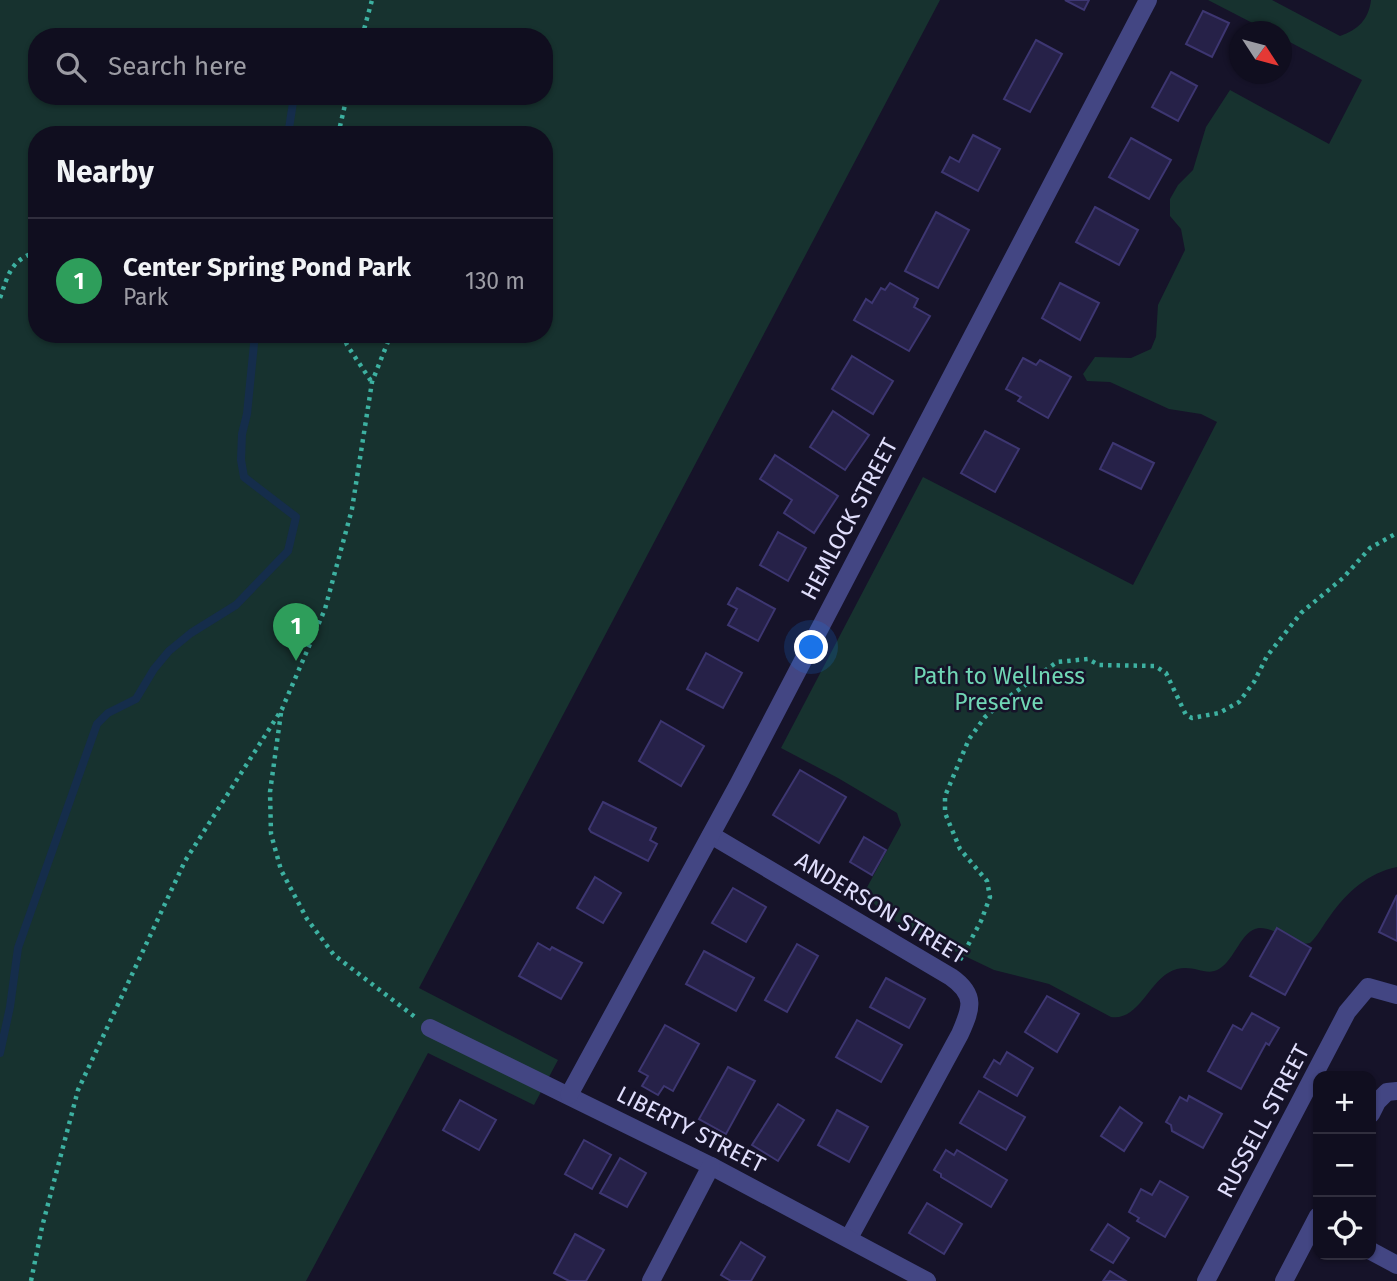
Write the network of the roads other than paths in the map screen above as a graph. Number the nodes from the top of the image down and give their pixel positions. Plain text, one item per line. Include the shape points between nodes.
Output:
1 (1148, 0) edge
2 (711, 835) junction
3 (1397, 995) edge
4 (430, 1028) road end
5 (1397, 1091) edge
6 (569, 1095) junction
7 (1376, 1104) edge
8 (712, 1167) junction
9 (1313, 1227) edge
10 (849, 1238) junction
11 (1376, 1254) edge
12 (1397, 1265) edge
13 (651, 1281) edge
14 (927, 1281) edge
15 (1206, 1281) edge
16 (1284, 1281) edge

1 - 2 street, HEMLOCK STREET
2 - 6 street, HEMLOCK STREET
2 - 10 street, ANDERSON STREET via 951,977 968,996 970,1010 960,1034
3 - 15 street, RUSSELL STREET via 1368,987 1347,1012
4 - 6 street, LIBERTY STREET
5 - 7 street via 1387,1092
6 - 8 street, LIBERTY STREET
8 - 10 street, LIBERTY STREET
8 - 13 street
9 - 16 street
10 - 14 street, LIBERTY STREET
11 - 12 street

